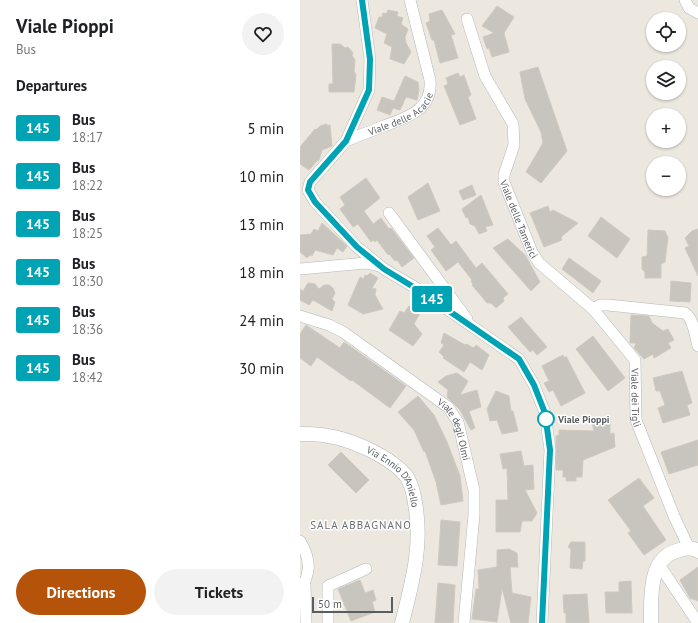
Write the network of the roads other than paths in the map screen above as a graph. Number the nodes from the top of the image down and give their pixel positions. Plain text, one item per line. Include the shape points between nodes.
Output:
1 (362, 0) edge
2 (410, 0) edge
3 (685, 0) edge
4 (698, 13) edge
5 (467, 19) dead end
6 (346, 141) junction
7 (389, 213) dead end
8 (300, 269) edge
9 (384, 269) junction
10 (593, 309) junction
11 (300, 316) edge
12 (473, 326) junction
13 (698, 346) edge
14 (300, 434) edge
15 (300, 541) edge
16 (693, 549) edge
17 (658, 563) junction
18 (366, 569) dead end
19 (305, 583) junction
20 (300, 595) edge
21 (306, 623) edge
22 (328, 623) edge
23 (402, 623) edge
24 (464, 623) edge
25 (542, 623) edge
26 (651, 623) edge
27 (698, 623) edge

1 - 6 street via 371,74 369,90
2 - 6 street, Viale delle Acacie via 430,80 427,101 408,117
3 - 4 street via 689,8
5 - 10 street, Viale delle Tamerici via 485,76 513,124 514,145 504,182 532,252 543,268
6 - 9 street via 310,182 308,190 315,202 357,247
7 - 12 street
8 - 9 street via 366,263
9 - 12 street
10 - 13 street via 608,305 685,313 692,321
10 - 16 street, Viale dei Tigli via 635,360 636,420 674,516
11 - 24 street, Viale degli Olmi via 343,332 448,407 458,422 474,490
12 - 25 street via 519,359 534,385 545,413 550,450
14 - 23 street, Via Ennio D'Aniello via 340,437 358,444 395,465 407,478 418,519 419,543 417,565
15 - 19 street via 310,564
16 - 17 street via 674,551
17 - 26 street via 651,597
17 - 27 street
18 - 22 street via 328,586
19 - 20 street
19 - 21 street

